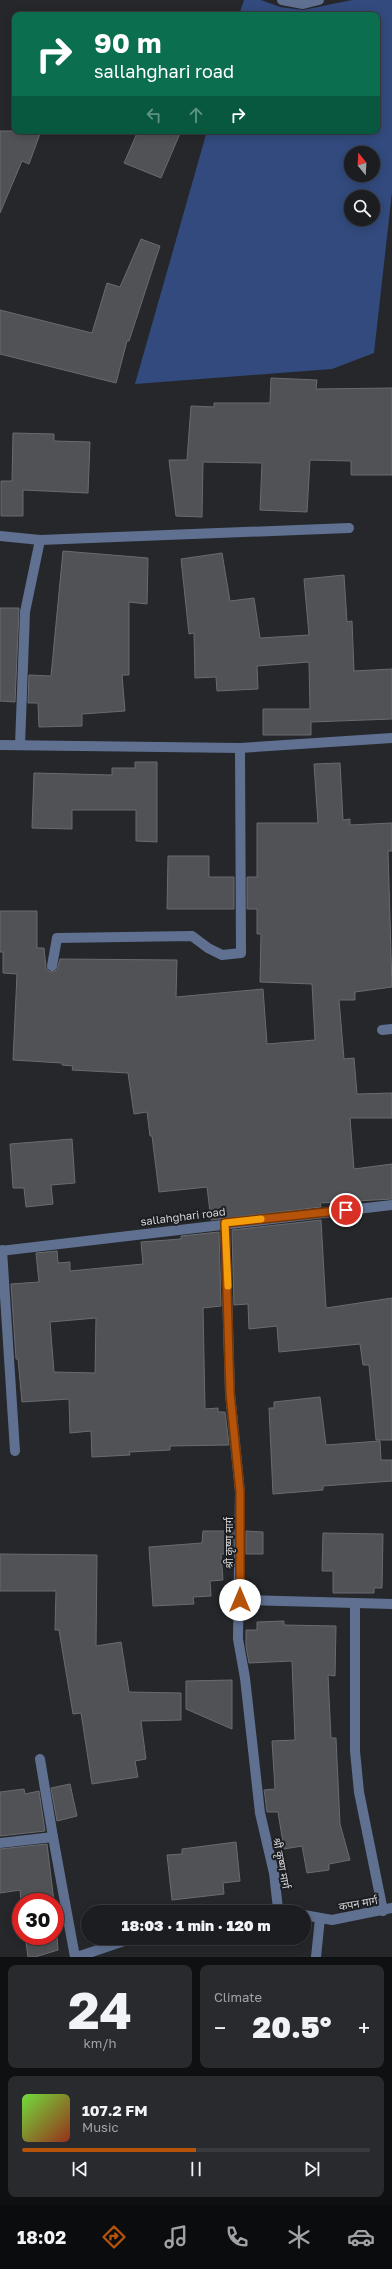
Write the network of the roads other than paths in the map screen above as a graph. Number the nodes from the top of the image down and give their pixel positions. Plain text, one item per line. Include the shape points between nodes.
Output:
1 (282, 0) edge
2 (319, 0) edge
3 (349, 528) dead end
4 (0, 536) edge
5 (40, 540) junction
6 (392, 738) edge
7 (0, 745) edge
8 (20, 745) junction
9 (240, 748) junction
10 (52, 966) dead end
11 (392, 1205) edge
12 (225, 1223) junction
13 (1, 1251) edge
14 (15, 1451) dead end
15 (240, 1600) junction
16 (355, 1603) junction
17 (392, 1604) edge
18 (40, 1759) dead end
19 (53, 1837) junction
20 (0, 1843) edge
21 (278, 1905) edge
22 (387, 1910) edge
23 (311, 1916) edge
24 (320, 1918) junction
25 (112, 1945) edge
26 (76, 1957) edge
27 (316, 1957) edge

1 - 2 street via 302,4
3 - 5 street
4 - 5 street
5 - 8 street via 25,612
6 - 9 street
7 - 8 street
8 - 9 street
9 - 10 street via 242,952 222,955 192,936 57,938
11 - 12 street, sallahghari road
12 - 13 street, sallahghari road
12 - 15 street, श्री कृष्ण मार्ग via 230,1393 240,1492
13 - 14 street
15 - 16 street
15 - 21 street, श्री कृष्ण मार्ग via 238,1639 245,1678 260,1813 274,1873
16 - 17 street
16 - 22 street via 355,1751 359,1792
18 - 19 street
19 - 20 street
19 - 26 street
22 - 24 street, कपन मार्ग via 332,1920
23 - 24 street, कपन मार्ग
24 - 27 street
25 - 26 street

